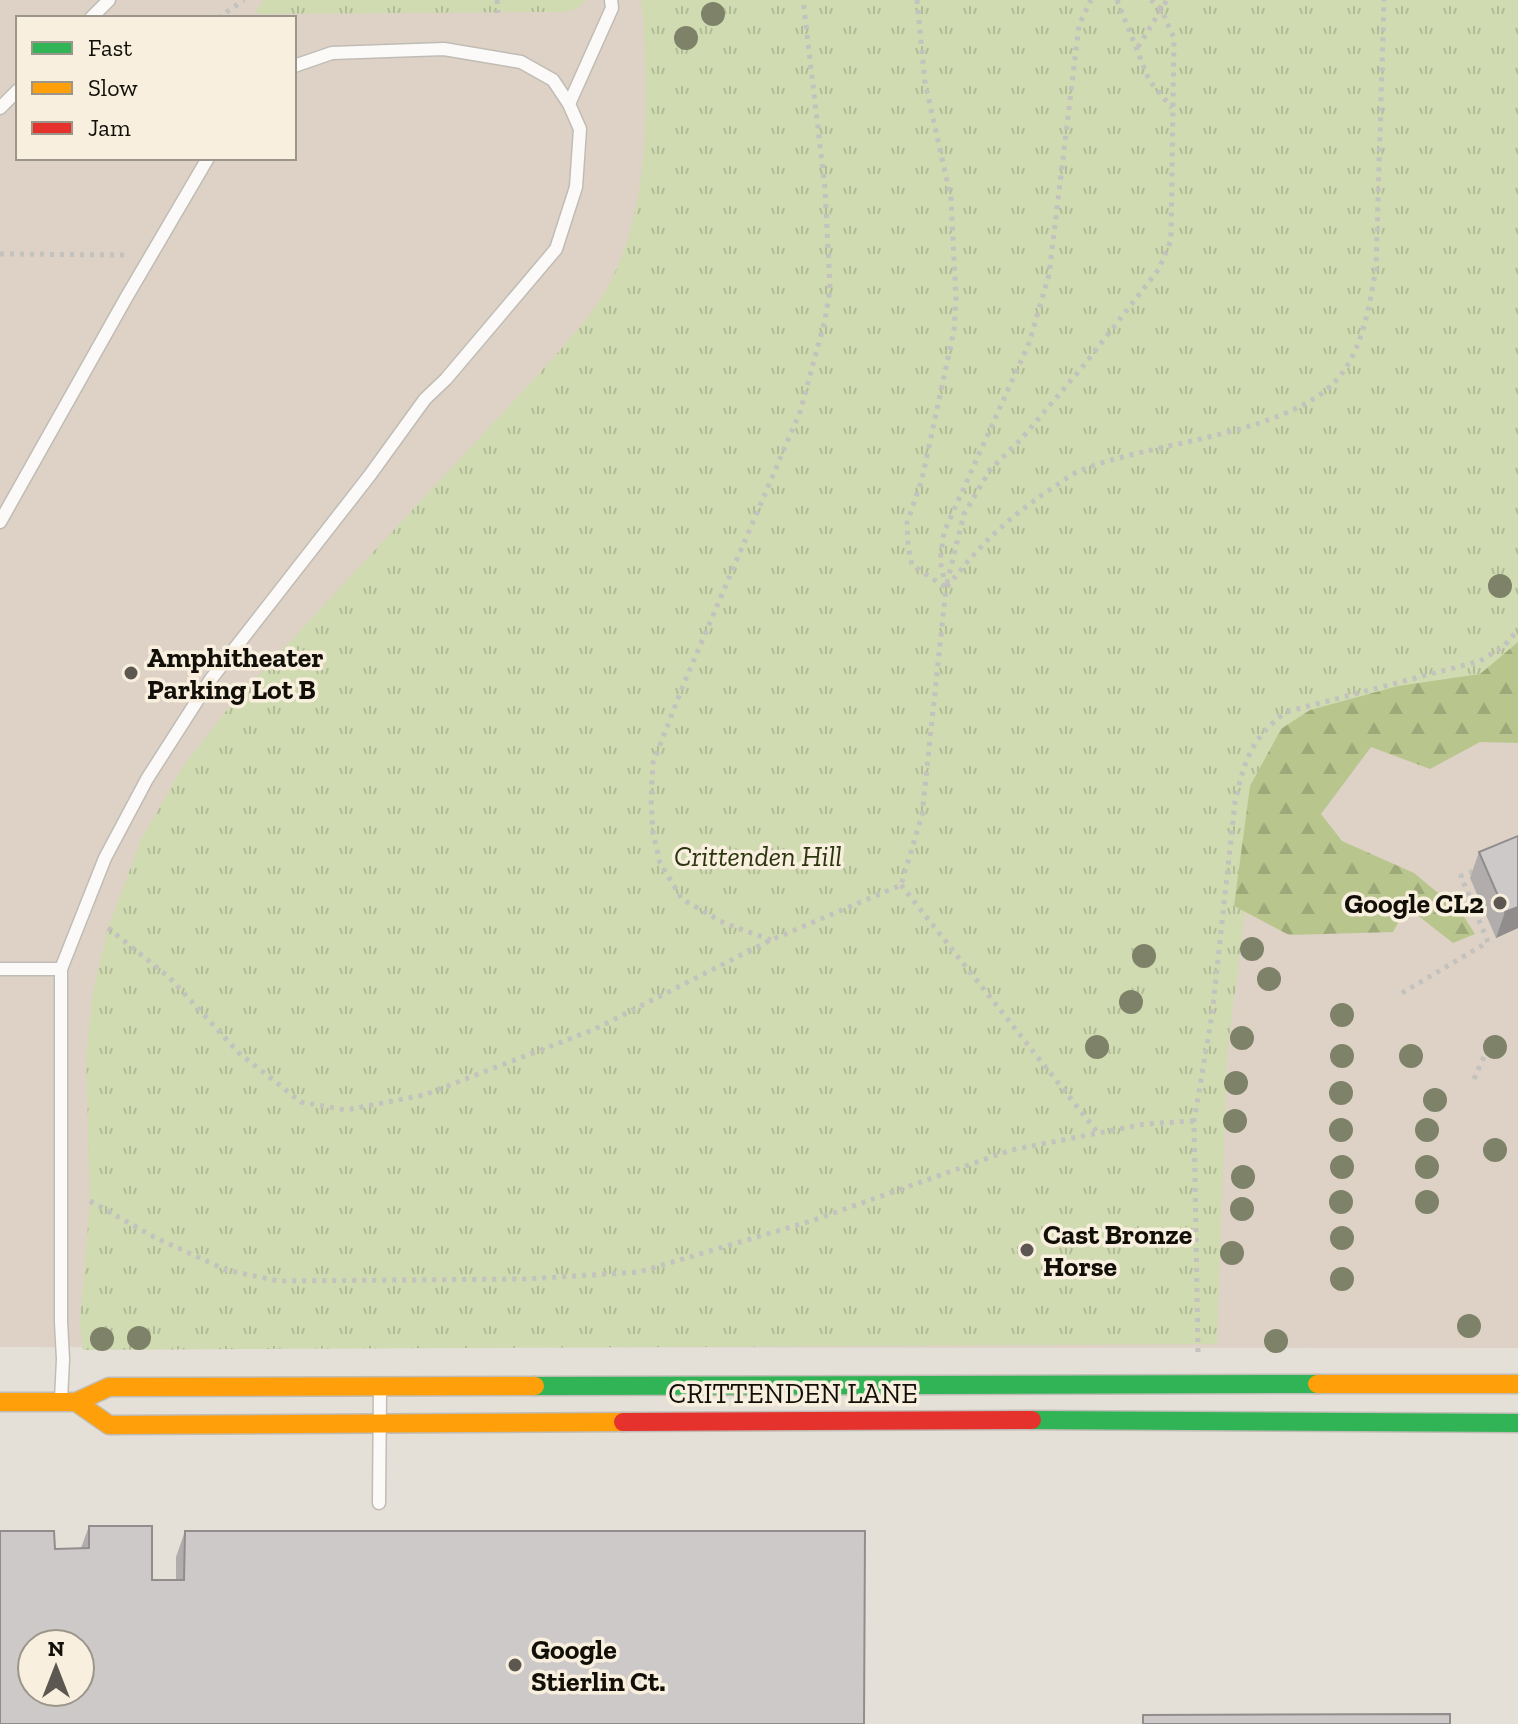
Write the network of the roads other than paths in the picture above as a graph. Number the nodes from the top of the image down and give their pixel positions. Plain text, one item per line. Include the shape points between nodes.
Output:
1 (109, 0) edge
2 (611, 0) edge
3 (93, 16) edge
4 (296, 65) edge
5 (16, 92) edge
6 (569, 104) junction
7 (0, 108) edge
8 (207, 160) edge
9 (0, 522) edge
10 (0, 969) edge
11 (61, 969) junction
12 (1518, 1384) edge
13 (380, 1386) junction
14 (0, 1402) edge
15 (68, 1402) junction
16 (379, 1423) junction
17 (1518, 1423) edge
18 (379, 1503) dead end

1 - 3 lane
2 - 6 lane
4 - 6 lane via 332,53 444,49 521,62 553,80
5 - 7 lane
6 - 11 lane via 580,129 579,166 556,249 425,399 211,679 147,779 105,858
8 - 9 lane
10 - 11 lane
11 - 15 lane via 61,1322
12 - 13 street, CRITTENDEN LANE
13 - 15 street, CRITTENDEN LANE via 109,1387
13 - 16 lane
14 - 15 street, CRITTENDEN LANE
15 - 16 street, CRITTENDEN LANE via 109,1425
16 - 17 street, CRITTENDEN LANE
16 - 18 lane

